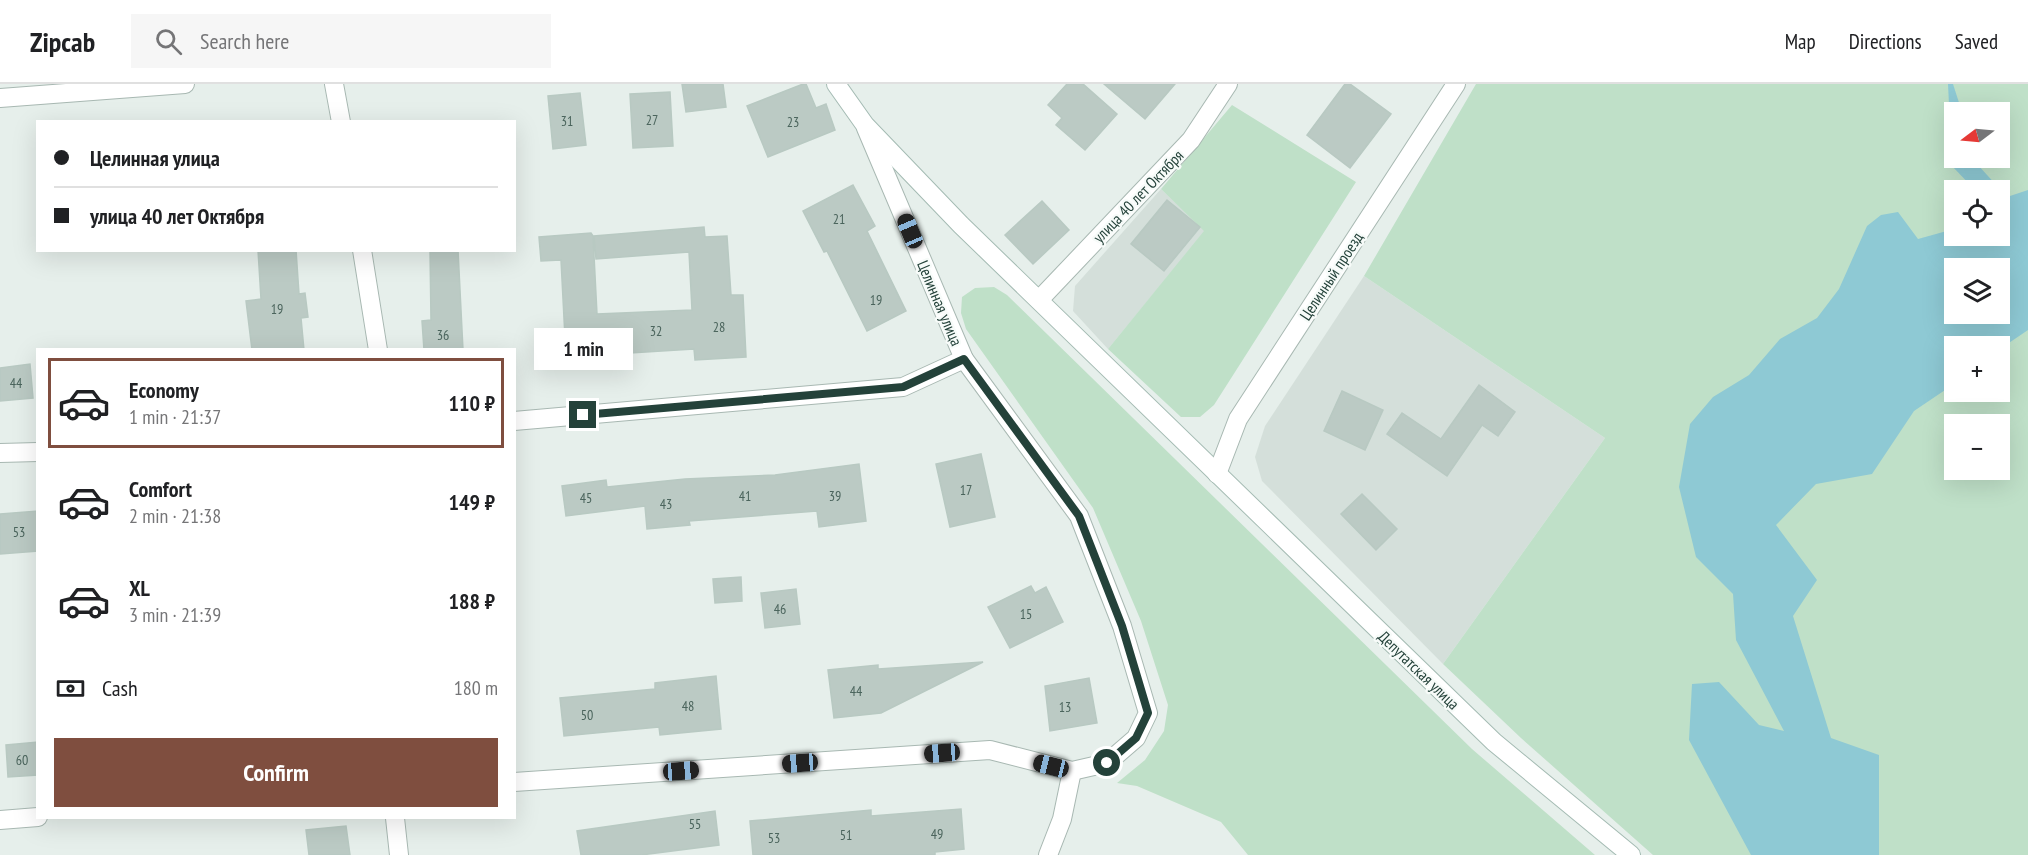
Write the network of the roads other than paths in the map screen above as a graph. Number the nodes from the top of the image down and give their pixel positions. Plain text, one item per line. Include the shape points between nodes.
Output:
1 (185, 84) edge
2 (334, 84) edge
3 (836, 84) edge
4 (1228, 84) edge
5 (1456, 84) edge
6 (0, 98) edge
7 (341, 120) edge
8 (865, 125) junction
9 (362, 252) edge
10 (1039, 300) junction
11 (378, 348) edge
12 (964, 359) junction
13 (516, 421) edge
14 (36, 452) edge
15 (0, 453) edge
16 (1217, 474) junction
17 (1072, 771) junction
18 (516, 782) edge
19 (36, 817) edge
20 (395, 819) edge
21 (0, 820) edge
22 (399, 855) edge
23 (1048, 855) edge
24 (1631, 855) edge

1 - 6 street
2 - 7 street
3 - 8 street, Целинная улица
4 - 10 street, улица 40 лет Октября via 1191,140
5 - 16 street, Целинный проезд via 1238,419
8 - 10 street, Депутатская улица
8 - 12 street, Целинная улица
9 - 11 street
10 - 16 street, Депутатская улица
12 - 13 street via 903,387
12 - 17 street, Целинная улица via 1079,516 1122,626 1148,713 1136,738 1107,763
14 - 15 street
16 - 24 street, Депутатская улица via 1494,742
17 - 18 street via 990,750
17 - 23 street via 1062,819
19 - 21 street
20 - 22 street

